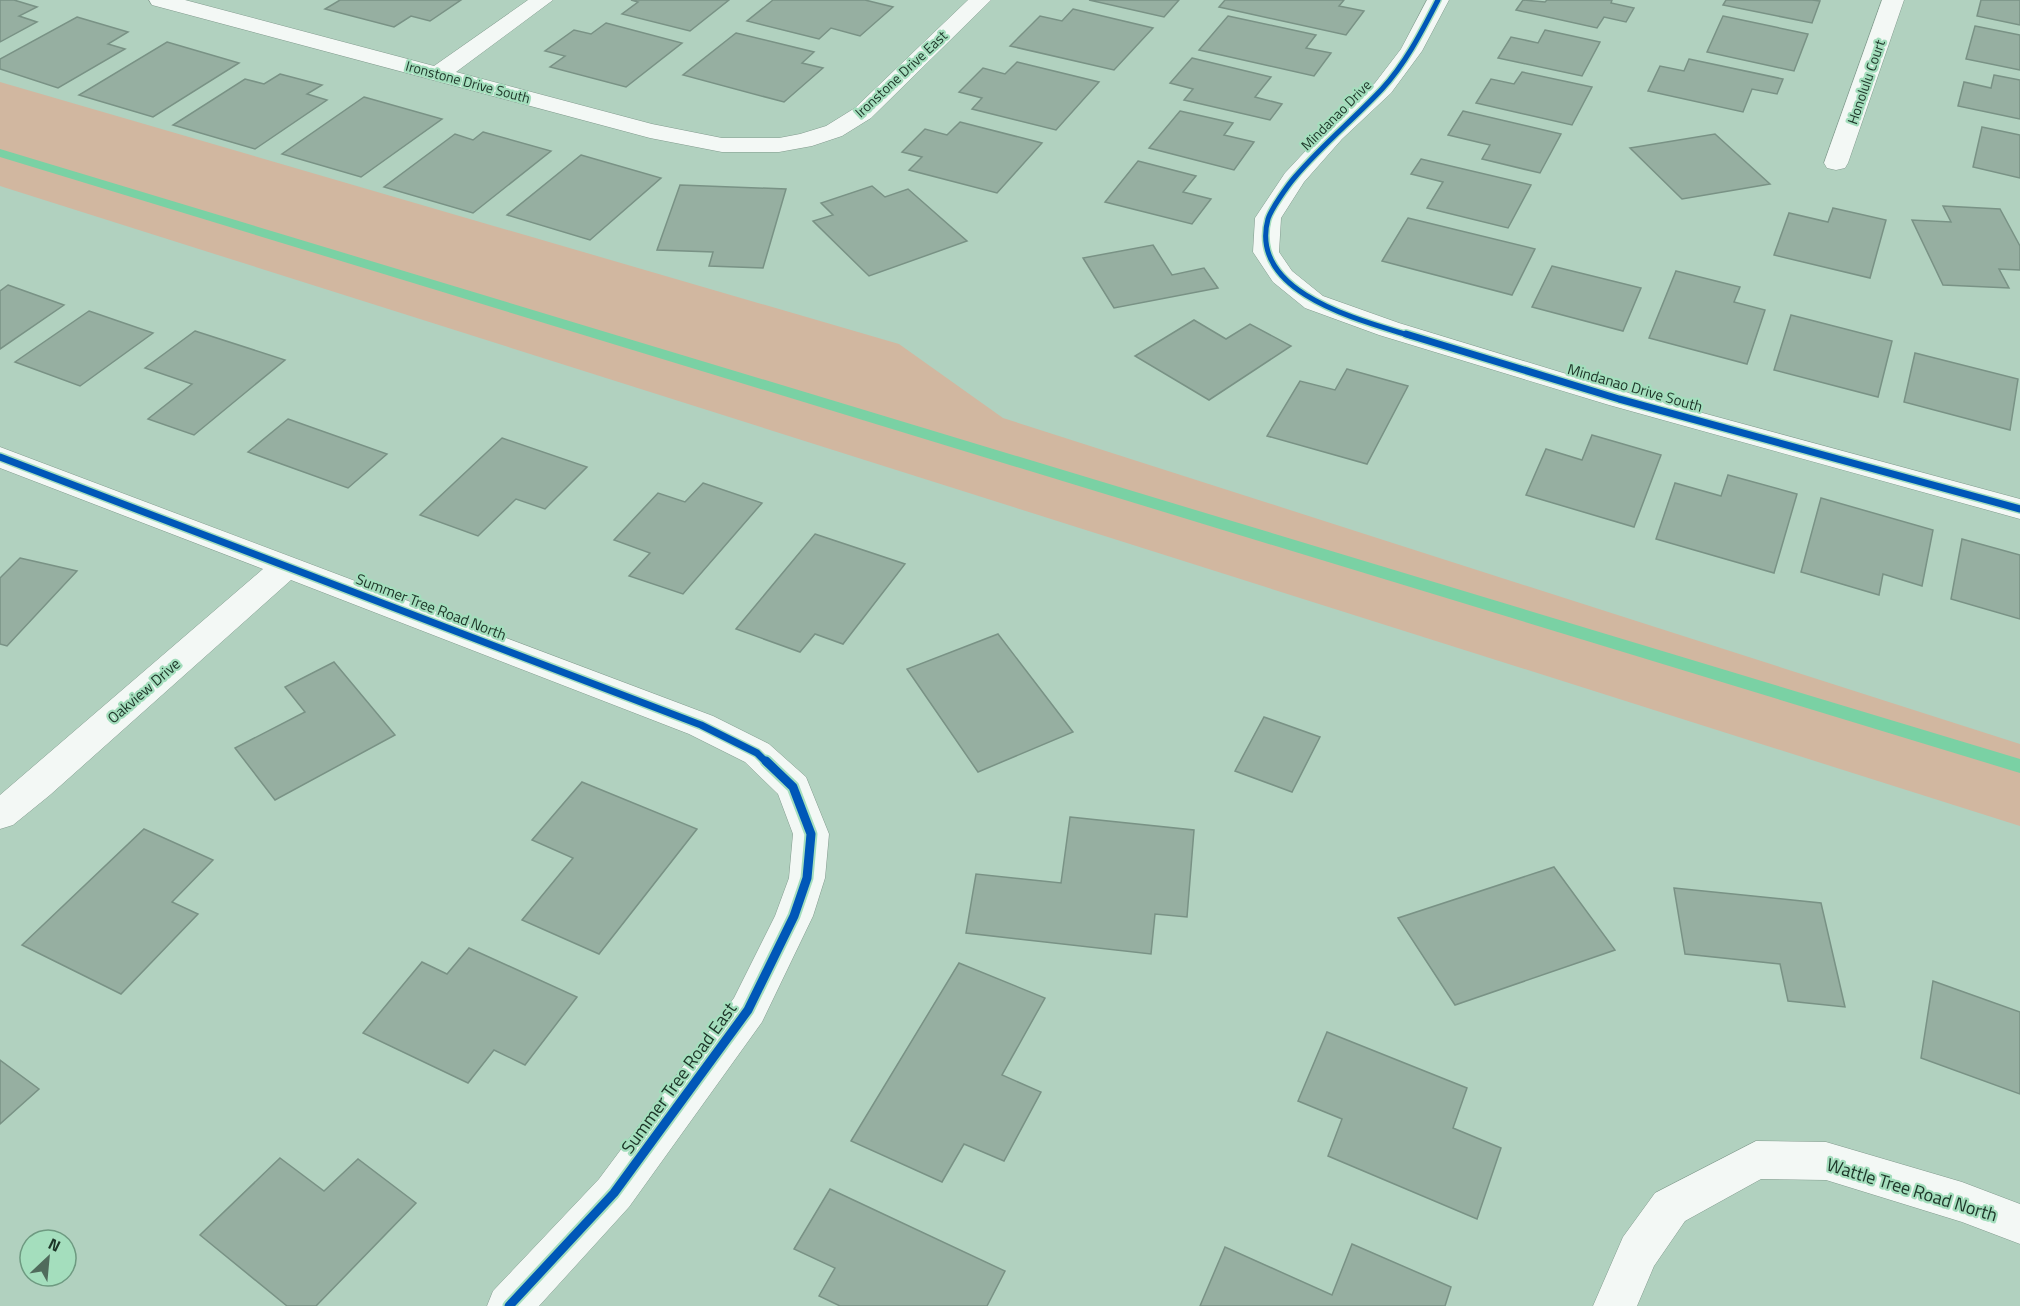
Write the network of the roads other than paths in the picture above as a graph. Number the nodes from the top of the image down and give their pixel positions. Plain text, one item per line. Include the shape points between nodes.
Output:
1 (160, 0) edge
2 (542, 0) edge
3 (980, 0) edge
4 (1438, 0) edge
5 (1893, 0) edge
6 (438, 74) junction
7 (779, 145) joint
8 (1836, 163) dead end
9 (1266, 252) joint
10 (0, 457) edge
11 (2020, 509) edge
12 (287, 566) junction
13 (0, 815) edge
14 (811, 834) joint
15 (2020, 1224) edge
16 (509, 1306) edge
17 (1615, 1306) edge

1 - 6 street, Ironstone Drive South
2 - 6 street
3 - 7 street, Ironstone Drive East via 862,113 834,131
4 - 9 street, Mindanao Drive via 1411,51 1383,88 1294,178 1268,218
5 - 8 street, Honolulu Court
6 - 7 street, Ironstone Drive South via 650,131 722,145
9 - 11 street, Mindanao Drive South via 1282,276 1314,302 1389,329 1619,399
10 - 12 street, Summer Tree Road North
12 - 13 street, Oakview Drive
12 - 14 street, Summer Tree Road North via 701,725 757,753 793,787
14 - 16 street, Summer Tree Road East via 807,878 794,916 748,1010 614,1193
15 - 17 street, Wattle Tree Road North via 1962,1202 1826,1161 1755,1160 1670,1207 1638,1252

